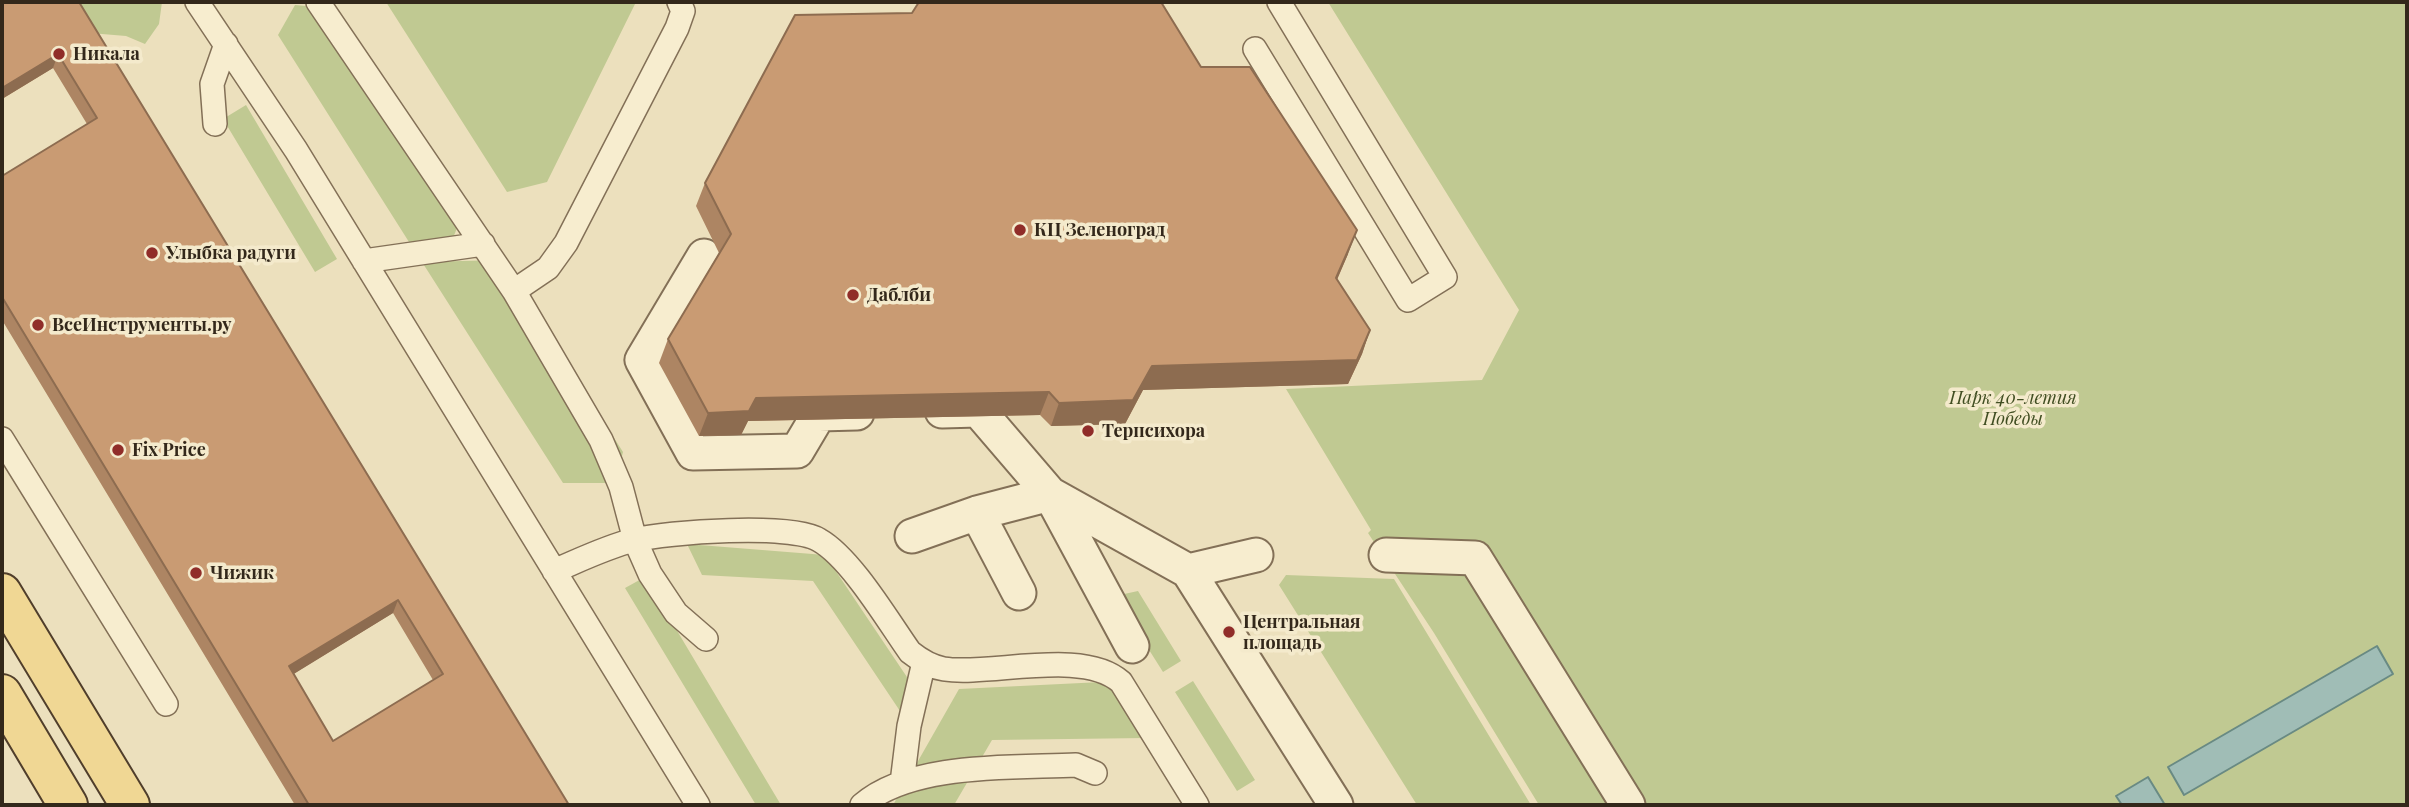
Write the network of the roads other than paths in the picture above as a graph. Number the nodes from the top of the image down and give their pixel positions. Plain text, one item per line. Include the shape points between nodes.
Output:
1 (197, 2) edge
2 (318, 2) edge
3 (680, 2) edge
4 (1279, 2) edge
5 (226, 44) junction
6 (1255, 49) dead end
7 (215, 124) dead end
8 (483, 244) junction
9 (704, 256) dead end
10 (364, 261) junction
11 (514, 291) junction
12 (2, 439) edge
13 (1051, 494) junction
14 (977, 513) junction
15 (912, 536) dead end
16 (635, 540) junction
17 (1256, 555) dead end
18 (1386, 555) dead end
19 (554, 571) junction
20 (1188, 571) junction
21 (2, 593) edge
22 (1019, 593) dead end
23 (706, 639) dead end
24 (1132, 646) dead end
25 (924, 662) junction
26 (2, 694) edge
27 (166, 704) dead end
28 (1095, 773) dead end
29 (902, 783) junction
30 (68, 805) edge
31 (130, 805) edge
32 (698, 805) edge
33 (862, 805) edge
34 (1197, 805) edge
35 (1336, 805) edge
36 (1628, 805) edge

1 - 5 lane
2 - 8 lane
3 - 11 lane via 683,11 677,28 566,243 548,268
4 - 6 lane via 1446,277 1408,300
5 - 7 lane via 212,84
5 - 10 lane
8 - 10 lane
8 - 11 lane
9 - 13 street via 666,305 642,360 661,406 693,453 754,460 797,451 819,414 978,410
10 - 19 lane
11 - 16 lane via 601,440 621,487
12 - 27 lane
13 - 14 street
13 - 20 street
13 - 24 street
14 - 15 street
14 - 22 street
16 - 19 lane
16 - 23 lane via 650,574 676,613
16 - 25 lane via 755,531 801,533 818,539 835,551 910,652
17 - 20 street
18 - 36 street via 1475,558 1505,576
19 - 32 lane
20 - 35 street
21 - 31 main road
25 - 29 lane
25 - 34 lane via 944,669 1098,668 1113,675
26 - 30 main road
28 - 29 lane via 1076,765 993,769
29 - 33 lane

